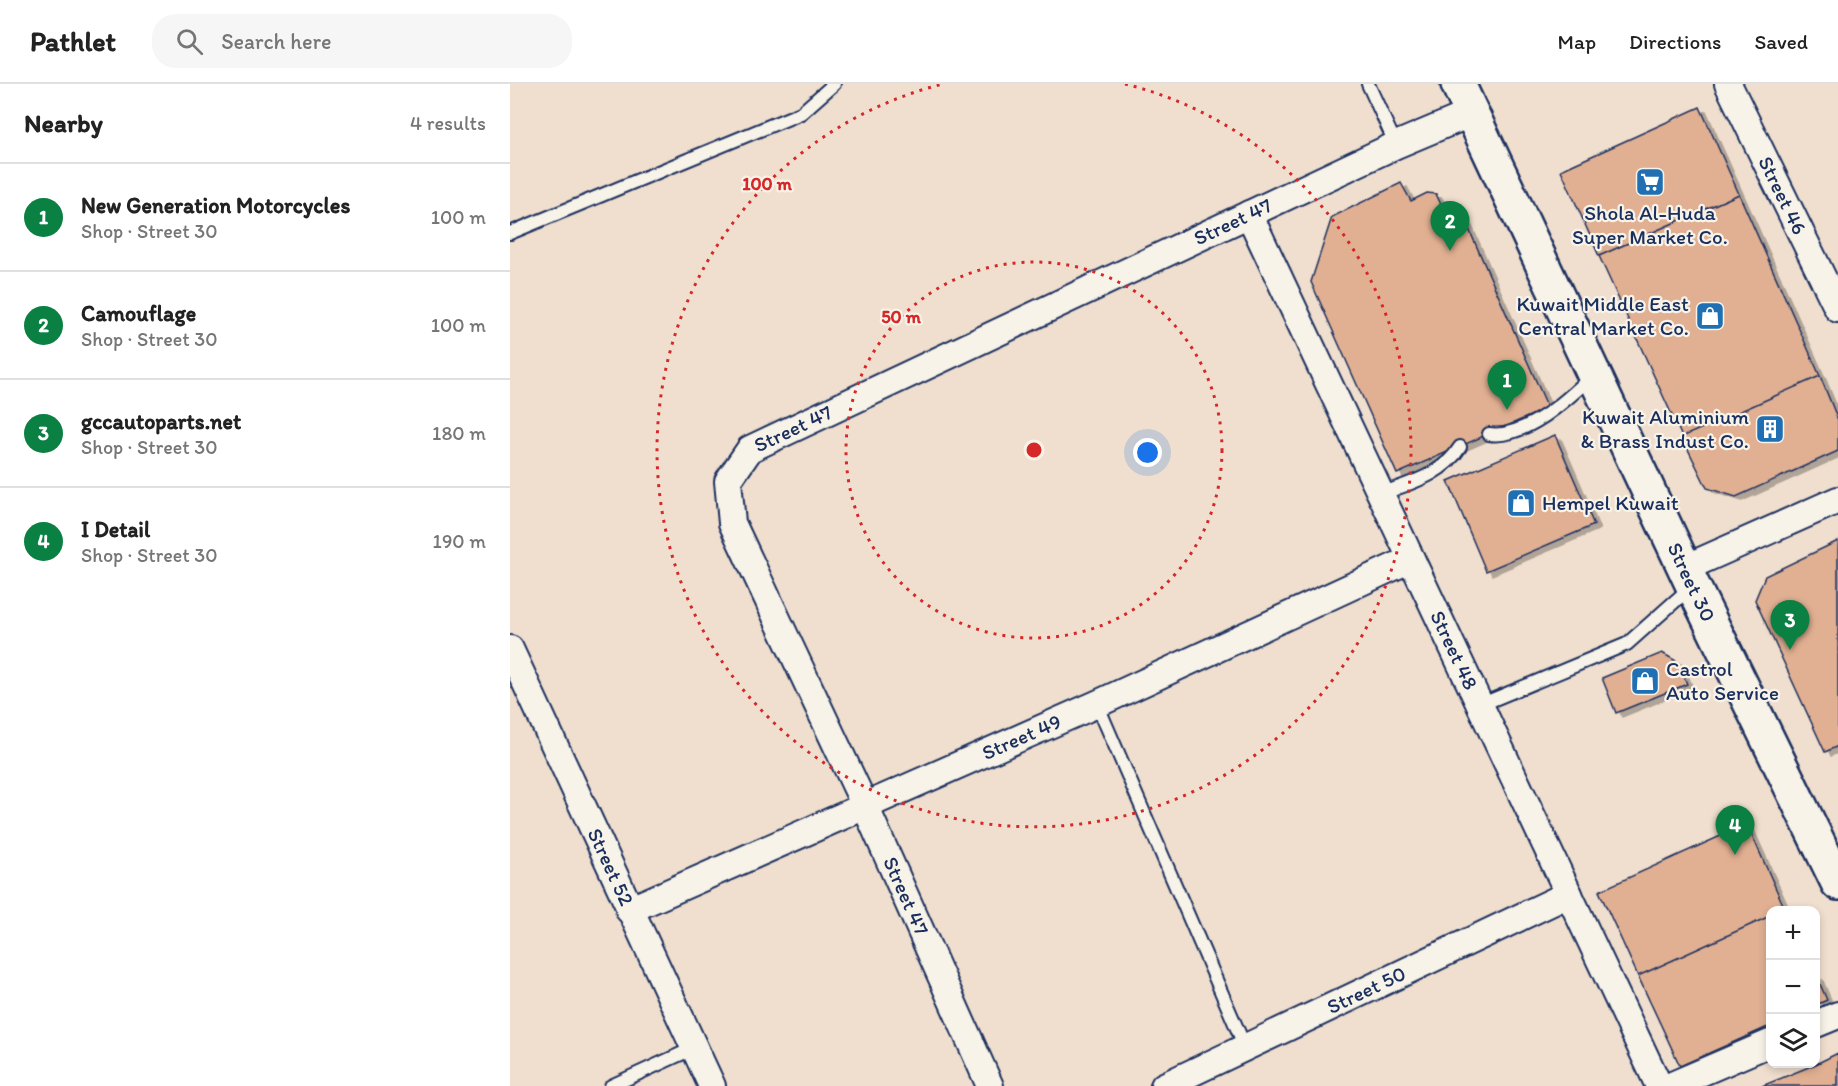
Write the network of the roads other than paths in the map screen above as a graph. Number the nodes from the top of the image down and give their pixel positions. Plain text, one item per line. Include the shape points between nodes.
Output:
1 (834, 84) edge
2 (1368, 84) edge
3 (1458, 84) edge
4 (1728, 84) edge
5 (1472, 113) junction
6 (1396, 145) junction
7 (1250, 214) junction
8 (510, 233) edge
9 (1831, 276) edge
10 (1838, 309) edge
11 (1595, 373) junction
12 (1489, 434) dead end
13 (1460, 447) dead end
14 (1381, 494) junction
15 (1838, 500) edge
16 (1412, 559) junction
17 (1689, 577) junction
18 (510, 649) edge
19 (1097, 704) junction
20 (1480, 705) junction
21 (866, 808) junction
22 (1838, 883) edge
23 (1569, 894) junction
24 (629, 910) junction
25 (1838, 1015) edge
26 (1820, 1022) edge
27 (1766, 1045) edge
28 (1245, 1047) junction
29 (694, 1048) junction
30 (611, 1086) edge
31 (712, 1086) edge
32 (990, 1086) edge
33 (1164, 1086) edge
34 (1659, 1086) edge
35 (1671, 1086) edge

1 - 8 lane via 801,113
2 - 6 lane
3 - 5 street, Street 30
4 - 9 street, Street 46
5 - 6 street, Street 47
5 - 11 street, Street 30
6 - 7 street, Street 47
7 - 14 street, Street 48
7 - 21 street, Street 47 via 750,449 729,481 732,523
9 - 10 street, Street 46
11 - 12 lane via 1549,412 1512,432
11 - 17 street, Street 30
13 - 14 lane via 1444,466
14 - 16 street, Street 48
15 - 17 street
16 - 19 street, Street 49
16 - 20 street, Street 48
17 - 20 lane via 1627,644
17 - 22 street, Street 30
18 - 24 street, Street 52
19 - 21 street, Street 49
19 - 28 lane
20 - 23 street, Street 48
21 - 24 street, Street 49
21 - 32 street, Street 47
23 - 28 street, Street 50
23 - 34 street, Street 48
24 - 29 street, Street 52
25 - 26 street
27 - 35 street
28 - 33 street, Street 50
29 - 30 lane
29 - 31 street, Street 52

